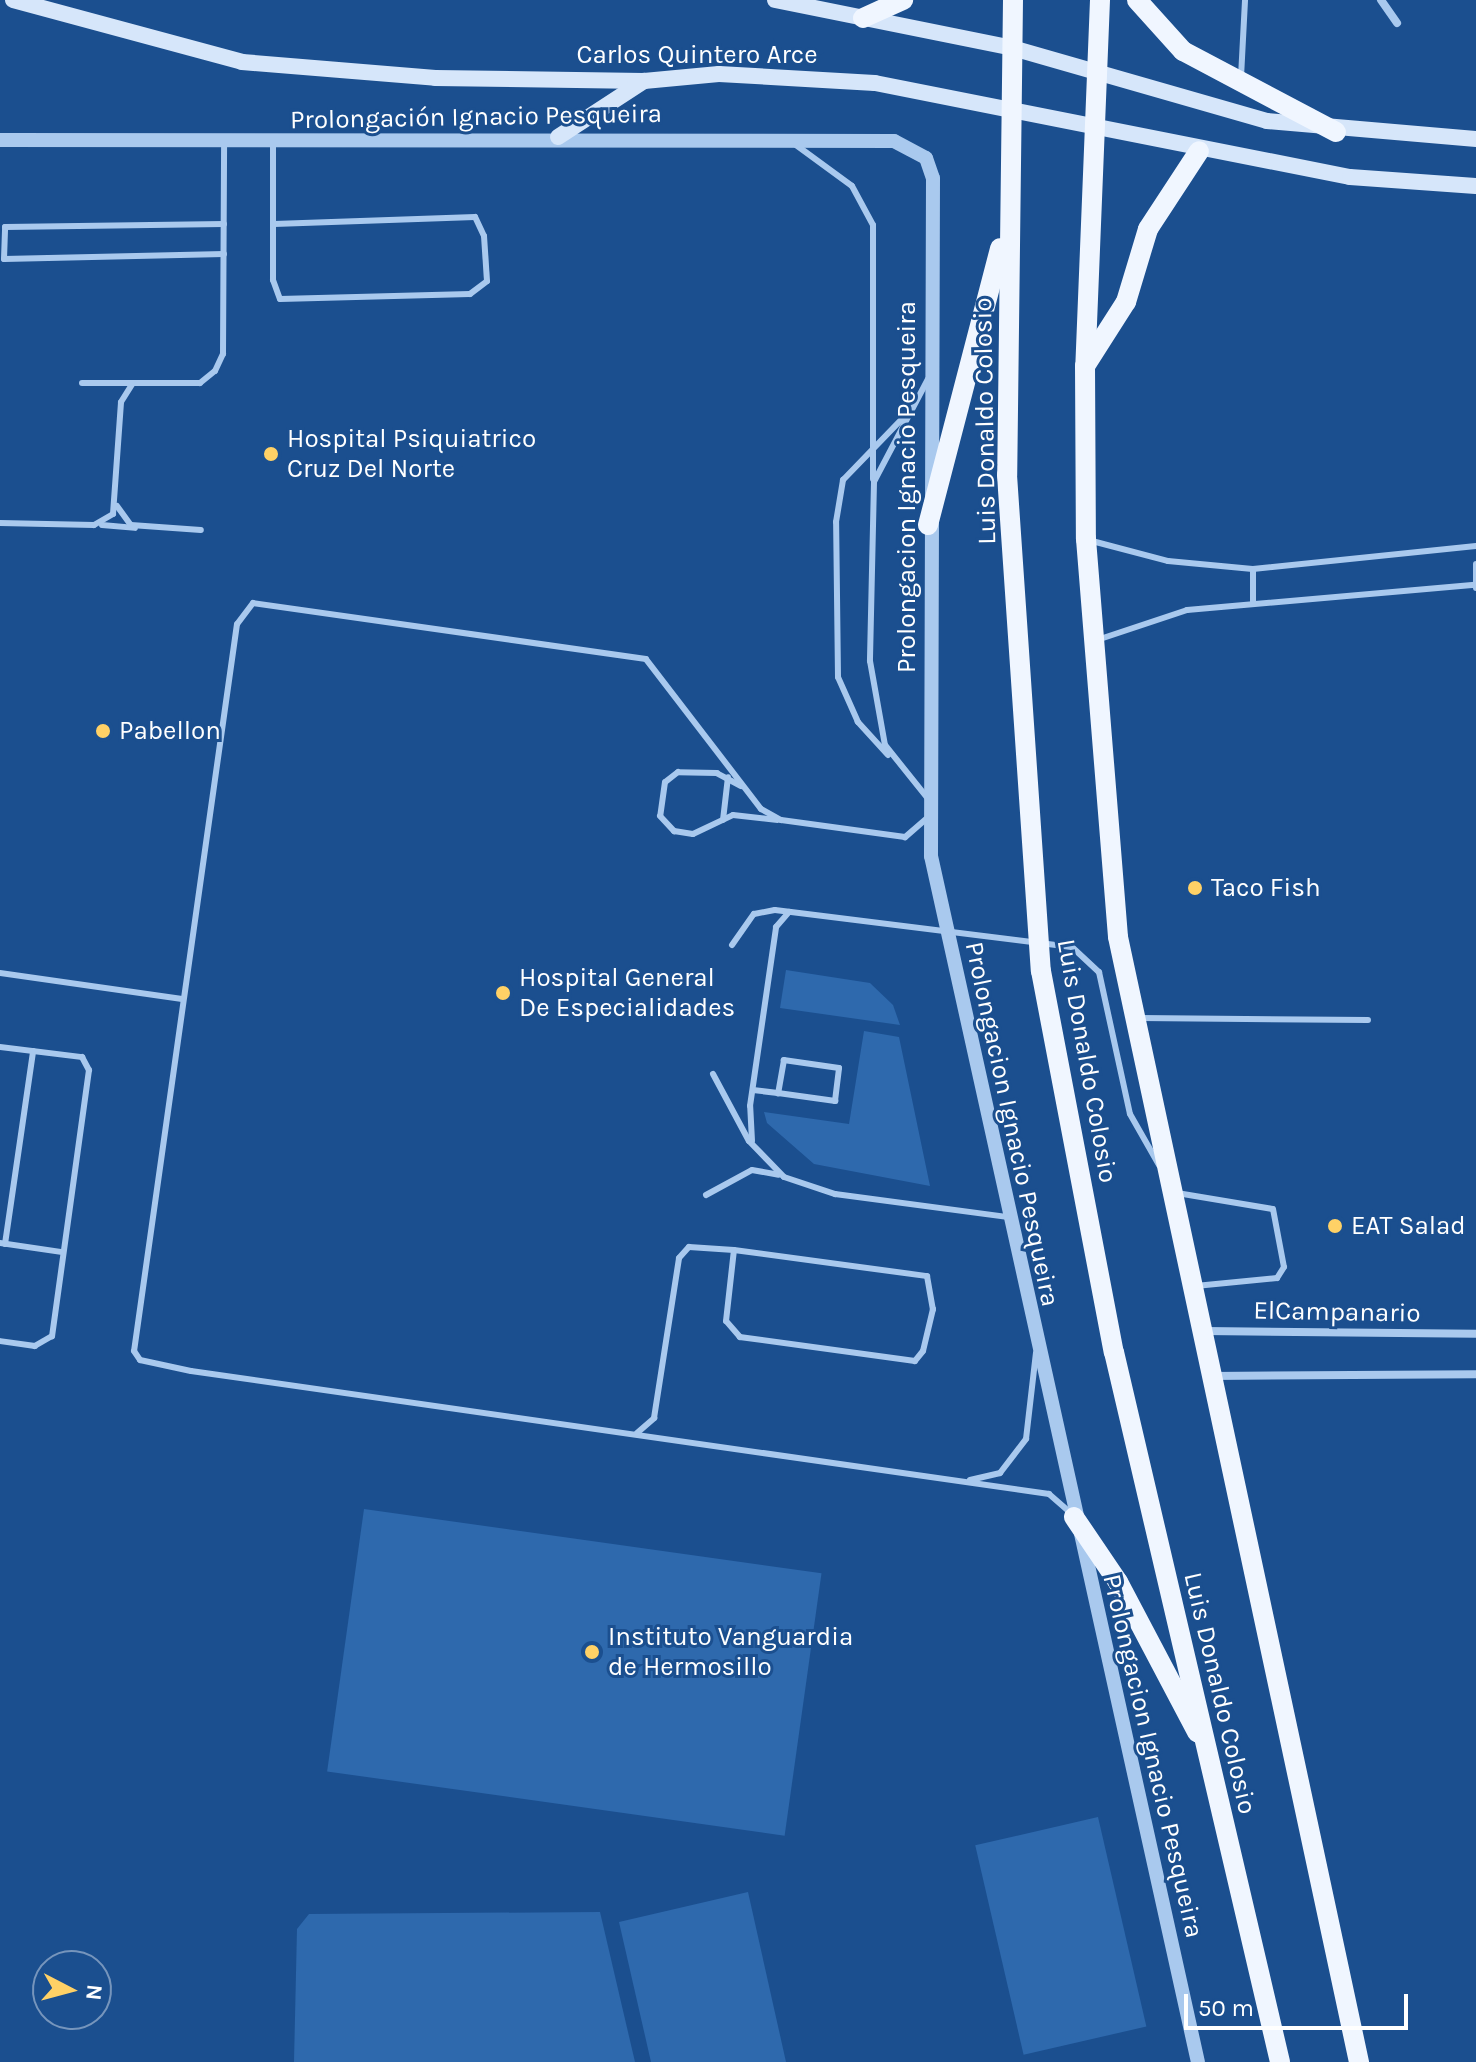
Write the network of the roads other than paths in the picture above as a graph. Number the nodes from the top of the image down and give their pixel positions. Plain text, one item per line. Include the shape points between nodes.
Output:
1 (13, 0) edge
2 (775, 0) edge
3 (903, 0) edge
4 (1013, 0) edge
5 (1100, 0) edge
6 (1137, 0) edge
7 (1245, 0) edge
8 (1381, 0) edge
9 (863, 18) junction
10 (1397, 23) dead end
11 (1009, 47) junction
12 (1097, 75) junction
13 (644, 81) junction
14 (1240, 85) junction
15 (1007, 107) junction
16 (1093, 130) junction
17 (1336, 132) junction
18 (558, 137) junction
19 (1476, 139) edge
20 (0, 140) edge
21 (789, 141) junction
22 (224, 142) junction
23 (273, 143) junction
24 (1199, 151) junction
25 (933, 178) joint
26 (1476, 186) edge
27 (1009, 213) junction
28 (224, 224) junction
29 (274, 224) junction
30 (224, 254) junction
31 (1085, 366) junction
32 (931, 374) junction
33 (82, 383) dead end
34 (133, 383) junction
35 (908, 414) junction
36 (871, 446) junction
37 (874, 482) junction
38 (117, 502) junction
39 (0, 523) edge
40 (94, 525) junction
41 (928, 525) junction
42 (143, 529) junction
43 (201, 530) dead end
44 (1086, 539) junction
45 (1476, 546) edge
46 (1476, 564) edge
47 (1253, 569) junction
48 (1476, 586) edge
49 (1253, 604) junction
50 (1090, 643) junction
51 (724, 761) junction
52 (899, 767) junction
53 (728, 779) junction
54 (745, 787) junction
55 (929, 801) junction
56 (723, 820) junction
57 (781, 820) junction
58 (789, 912) junction
59 (945, 932) junction
60 (1039, 940) junction
61 (732, 945) dead end
62 (0, 973) edge
63 (182, 999) junction
64 (1134, 1018) junction
65 (1368, 1020) dead end
66 (0, 1047) edge
67 (33, 1051) junction
68 (713, 1074) dead end
69 (753, 1090) junction
70 (778, 1093) junction
71 (753, 1146) junction
72 (784, 1177) junction
73 (1168, 1185) junction
74 (706, 1195) dead end
75 (1008, 1217) junction
76 (3, 1243) edge
77 (734, 1250) junction
78 (62, 1252) junction
79 (1188, 1287) junction
80 (1197, 1331) junction
81 (1476, 1334) edge
82 (0, 1341) edge
83 (1036, 1346) junction
84 (1476, 1374) edge
85 (1206, 1376) junction
86 (654, 1418) junction
87 (630, 1434) junction
88 (670, 1441) junction
89 (963, 1482) junction
90 (1074, 1517) junction
91 (1206, 1747) junction
92 (1198, 2062) edge
93 (1280, 2062) edge
94 (1359, 2062) edge

1 - 13 main road, Carlos Quintero Arce via 147,42 256,64 338,74
2 - 9 main road, Carlos Quintero Arce
3 - 9 main road
4 - 11 main road, Luis Donaldo Colosio
5 - 12 main road, Luis Donaldo Colosio
6 - 14 main road via 1183,51
7 - 14 lane
8 - 10 street
9 - 11 main road, Carlos Quintero Arce
11 - 12 main road, Carlos Quintero Arce
11 - 15 main road, Luis Donaldo Colosio
12 - 16 main road, Luis Donaldo Colosio
12 - 17 main road, Carlos Quintero Arce
13 - 15 main road, Carlos Quintero Arce via 799,76
13 - 18 main road
14 - 17 main road
15 - 16 main road, Carlos Quintero Arce
15 - 27 main road, Luis Donaldo Colosio
16 - 24 main road, Carlos Quintero Arce
16 - 31 main road, Luis Donaldo Colosio
17 - 19 main road, Carlos Quintero Arce
18 - 21 street, Prolongación Ignacio Pesqueira
18 - 23 street, Prolongación Ignacio Pesqueira
20 - 22 street, Prolongación Ignacio Pesqueira
21 - 25 street, Prolongación Ignacio Pesqueira via 905,143 926,158
21 - 36 lane via 852,186 873,225
22 - 23 street, Prolongación Ignacio Pesqueira
22 - 28 lane
23 - 29 lane
24 - 26 main road, Carlos Quintero Arce via 1350,177
24 - 31 main road via 1148,229 1126,302
25 - 32 street, Prolongacion Ignacio Pesqueira
27 - 41 main road
27 - 60 main road, Luis Donaldo Colosio via 1007,475
28 - 30 lane
28 - 30 lane via 5,227 4,259
29 - 29 lane via 274,292 280,299 470,294 487,281 484,236 475,217
30 - 34 lane via 223,354 215,371 200,383
31 - 44 main road, Luis Donaldo Colosio
32 - 35 lane
32 - 41 street, Prolongacion Ignacio Pesqueira
33 - 34 lane
34 - 38 lane via 121,402
35 - 36 lane
35 - 37 lane
36 - 37 lane
36 - 52 lane via 843,480 838,501 835,650 858,722
37 - 52 lane via 870,661 875,716
38 - 40 lane
38 - 42 lane via 123,520
39 - 40 lane
40 - 42 lane
41 - 55 street, Prolongacion Ignacio Pesqueira
42 - 43 lane
44 - 47 lane via 1168,561
44 - 50 main road, Luis Donaldo Colosio
45 - 47 lane
46 - 48 lane
47 - 49 lane
48 - 49 lane
49 - 50 lane via 1154,617
50 - 64 main road, Luis Donaldo Colosio via 1118,937
51 - 53 lane
51 - 54 lane
51 - 63 lane via 646,659 253,603 237,624
52 - 55 lane
53 - 54 lane
53 - 56 lane
53 - 56 lane via 678,772 658,800 660,816 674,831 693,834
54 - 57 lane
55 - 57 lane via 923,828 905,837
55 - 59 street, Prolongacion Ignacio Pesqueira
56 - 57 lane
58 - 59 lane
58 - 61 lane via 754,914
58 - 69 lane via 776,927
59 - 60 lane
59 - 75 street, Prolongacion Ignacio Pesqueira
60 - 73 lane via 1072,947 1099,972 1130,1114
60 - 91 main road, Luis Donaldo Colosio via 1114,1352
62 - 63 lane
63 - 87 lane via 132,1336 140,1360
64 - 65 lane
64 - 73 main road, Luis Donaldo Colosio
66 - 67 lane
67 - 76 lane
67 - 78 lane via 88,1062
68 - 71 lane
69 - 70 lane
69 - 71 lane
70 - 70 lane via 835,1101 839,1068 784,1060
71 - 72 lane
72 - 74 lane via 752,1170
72 - 75 lane via 835,1194
73 - 79 main road, Luis Donaldo Colosio
73 - 79 lane via 1273,1209 1284,1267 1277,1278
75 - 83 street, Prolongacion Ignacio Pesqueira
76 - 78 lane
77 - 77 lane via 927,1276 933,1309 923,1351 915,1361 740,1337 726,1321
77 - 86 lane via 689,1247 679,1258
78 - 82 lane via 49,1341
79 - 80 main road, Luis Donaldo Colosio
80 - 81 street, ElCampanario
80 - 85 main road, Luis Donaldo Colosio
83 - 89 lane via 1026,1439 1000,1473
83 - 90 street, Prolongacion Ignacio Pesqueira
84 - 85 street
85 - 94 main road, Luis Donaldo Colosio
86 - 87 lane
86 - 88 lane
87 - 88 lane
88 - 89 lane
89 - 90 lane via 1049,1494
90 - 91 main road via 1118,1582
90 - 92 street, Prolongacion Ignacio Pesqueira
91 - 93 main road, Luis Donaldo Colosio

